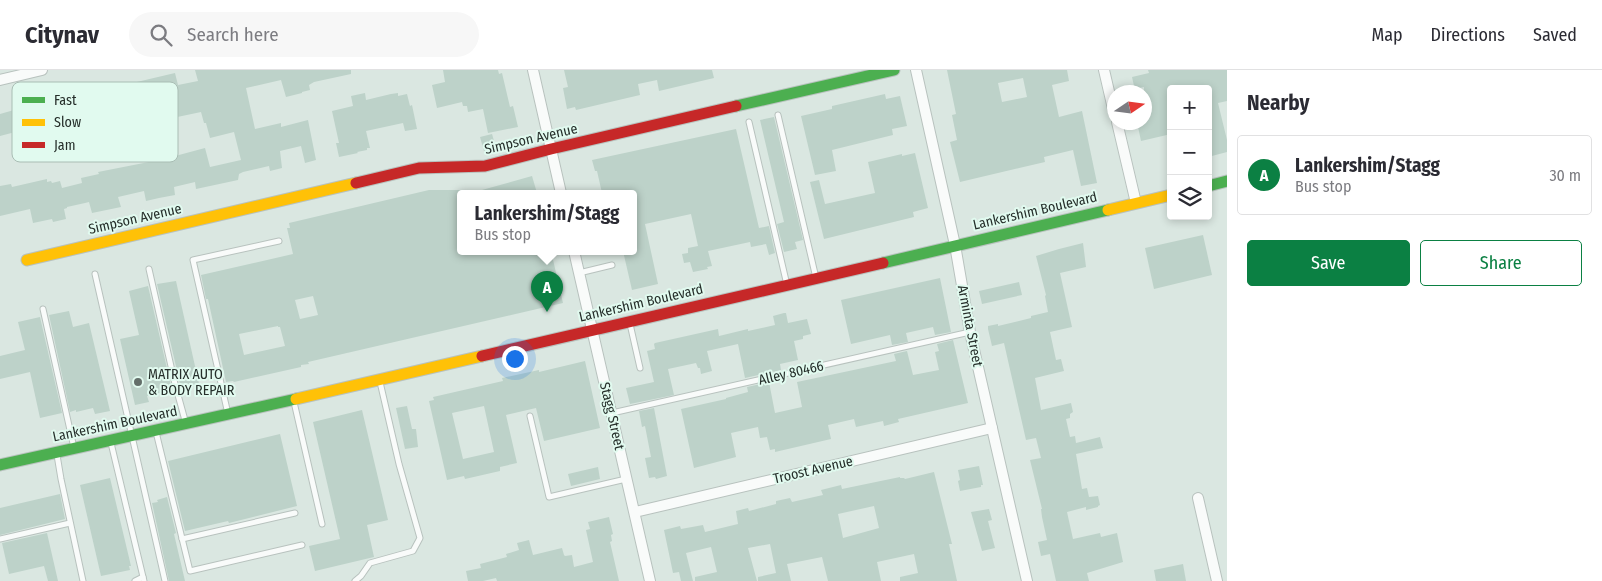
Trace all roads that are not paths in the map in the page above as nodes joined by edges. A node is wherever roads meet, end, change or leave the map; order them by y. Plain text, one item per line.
1 (42, 70) edge
2 (533, 70) edge
3 (894, 70) edge
4 (916, 70) edge
5 (1104, 70) edge
6 (0, 80) edge
7 (1107, 85) edge
8 (778, 115) dead end
9 (749, 122) dead end
10 (1119, 130) edge
11 (551, 150) junction
12 (1227, 181) edge
13 (1212, 185) edge
14 (560, 190) edge
15 (1167, 196) edge
16 (1136, 203) junction
17 (279, 241) dead end
18 (955, 245) junction
19 (575, 255) edge
20 (27, 260) dead end
21 (612, 265) dead end
22 (149, 268) dead end
23 (580, 273) junction
24 (95, 274) dead end
25 (816, 279) junction
26 (787, 285) junction
27 (43, 309) dead end
28 (630, 322) junction
29 (593, 330) junction
30 (970, 332) junction
31 (640, 368) dead end
32 (379, 380) junction
33 (294, 399) junction
34 (612, 413) junction
35 (228, 414) junction
36 (530, 416) dead end
37 (186, 424) junction
38 (992, 428) junction
39 (156, 431) junction
40 (132, 435) junction
41 (110, 440) junction
42 (74, 448) junction
43 (57, 452) junction
44 (0, 465) edge
45 (627, 479) junction
46 (1198, 498) dead end
47 (635, 512) junction
48 (295, 513) dead end
49 (70, 523) junction
50 (322, 524) dead end
51 (182, 538) junction
52 (0, 539) edge
53 (302, 545) dead end
54 (143, 579) edge
55 (83, 581) edge
56 (135, 581) edge
57 (164, 581) edge
58 (355, 581) edge
59 (650, 581) edge
60 (1027, 581) edge
61 (1216, 581) edge

1 - 6 street
2 - 11 street
3 - 11 main road, Simpson Avenue
4 - 18 street, Arminta Street
5 - 7 street
8 - 25 lane
9 - 26 lane
10 - 16 street
11 - 14 street
11 - 20 main road, Simpson Avenue
12 - 13 main road
15 - 16 main road, Lankershim Boulevard
16 - 18 main road, Lankershim Boulevard
17 - 35 lane
18 - 25 main road, Lankershim Boulevard
18 - 30 street, Arminta Street
19 - 23 street, Stagg Street
21 - 23 lane
22 - 37 lane
23 - 29 street, Stagg Street
24 - 40 lane
25 - 26 main road, Lankershim Boulevard
26 - 28 main road, Lankershim Boulevard
27 - 42 lane
28 - 29 main road, Lankershim Boulevard
28 - 31 lane
29 - 32 main road, Lankershim Boulevard
29 - 34 street, Stagg Street
30 - 34 lane, Alley 80466
30 - 38 street, Arminta Street
32 - 33 main road, Lankershim Boulevard
32 - 58 lane
33 - 35 main road, Lankershim Boulevard
33 - 50 lane
34 - 45 street, Stagg Street
35 - 37 main road, Lankershim Boulevard
36 - 45 lane
37 - 39 main road, Lankershim Boulevard
38 - 47 street, Troost Avenue
38 - 60 street, Arminta Street
39 - 40 main road, Lankershim Boulevard
39 - 51 lane
40 - 41 main road, Lankershim Boulevard
40 - 57 lane
41 - 42 main road, Lankershim Boulevard
41 - 54 lane
42 - 43 main road, Lankershim Boulevard
43 - 44 main road, Lankershim Boulevard
43 - 49 lane
45 - 47 street, Stagg Street
46 - 61 street
47 - 59 street, Stagg Street
48 - 51 lane
49 - 52 lane
49 - 55 lane
51 - 53 lane
54 - 56 lane

